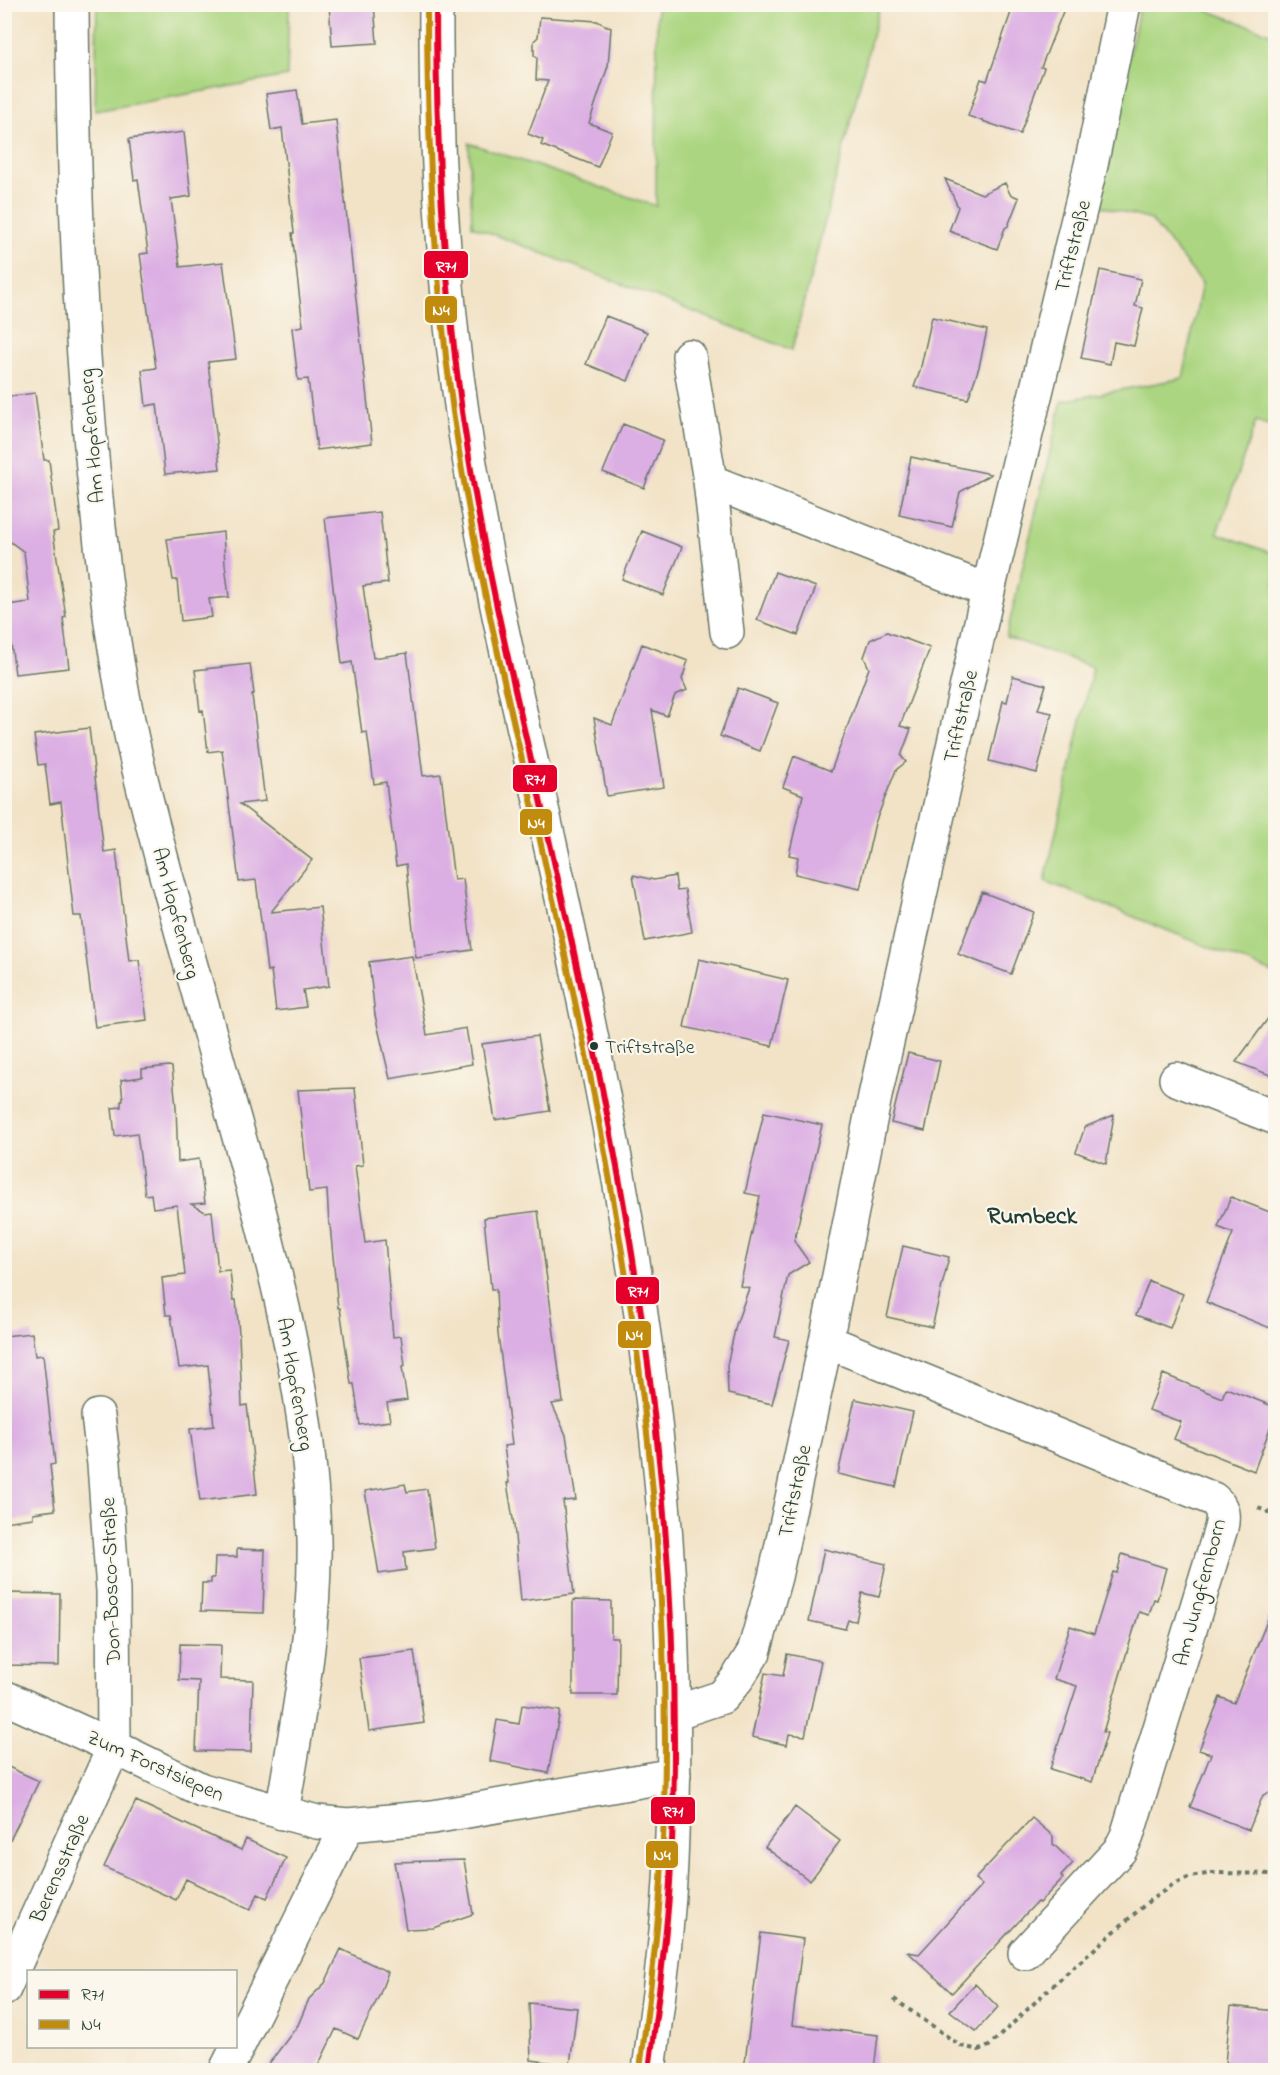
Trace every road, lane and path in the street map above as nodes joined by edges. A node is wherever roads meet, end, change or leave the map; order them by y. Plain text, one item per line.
1 (72, 4) edge
2 (436, 4) edge
3 (1124, 4) edge
4 (689, 356) dead end
5 (710, 481) junction
6 (988, 591) junction
7 (727, 632) dead end
8 (1176, 1079) dead end
9 (1275, 1118) edge
10 (826, 1341) junction
11 (98, 1416) dead end
12 (4, 1697) edge
13 (674, 1713) junction
14 (114, 1747) junction
15 (674, 1775) junction
16 (282, 1813) junction
17 (348, 1825) junction
18 (1275, 1874) edge
19 (1025, 1953) dead end
20 (4, 1989) edge
21 (894, 1998) dead end
22 (237, 2048) edge
23 (237, 2048) edge
24 (226, 2070) edge
25 (649, 2070) edge

1 - 16 street, Am Hopfenberg
2 - 13 street
3 - 6 street, Triftstraße
4 - 5 street
5 - 6 street
5 - 7 street
6 - 10 street, Triftstraße
8 - 9 street
10 - 13 street, Triftstraße
10 - 19 street, Am Jungfernborn
11 - 14 street, Don-Bosco-Straße
12 - 14 street, Zum Forstsiepen
13 - 15 street
14 - 16 street, Zum Forstsiepen
14 - 20 street, Berensstraße
15 - 17 street, Zum Forstsiepen
15 - 25 street
16 - 17 street, Zum Forstsiepen
17 - 23 street
18 - 21 path
22 - 24 street

